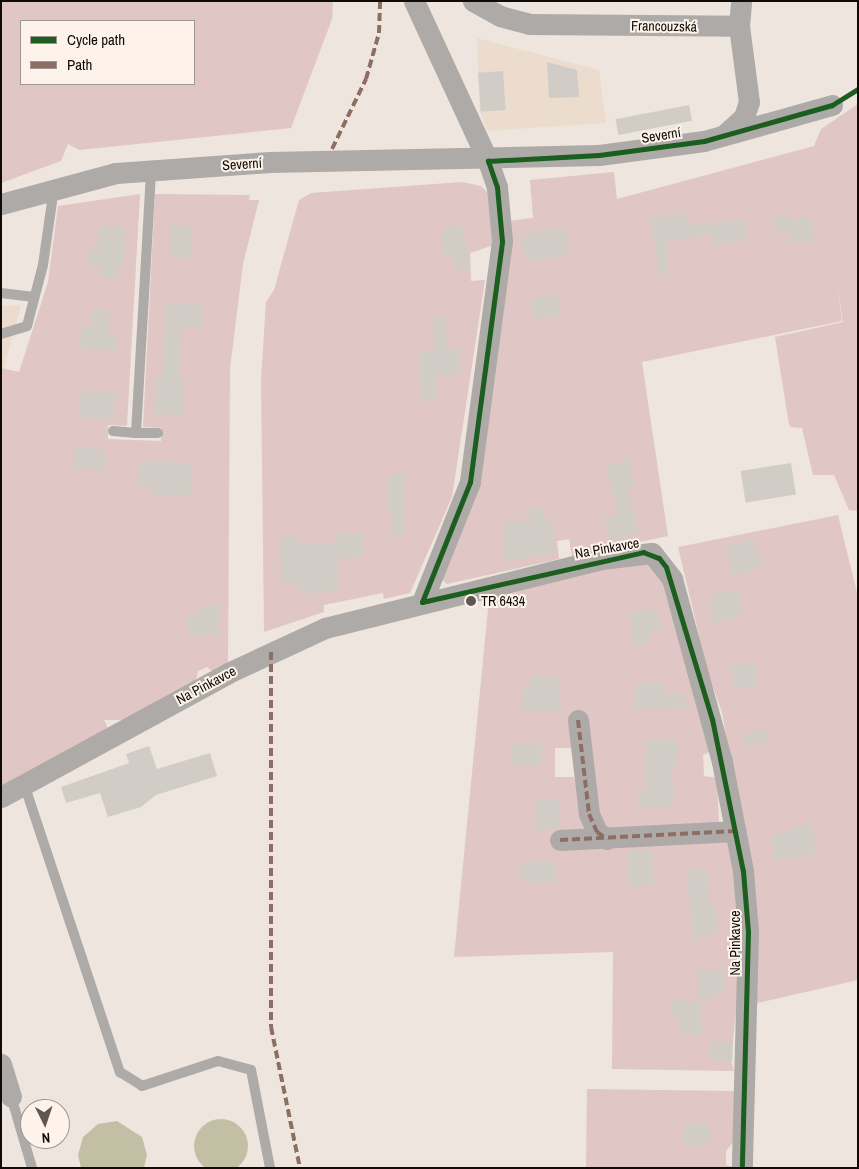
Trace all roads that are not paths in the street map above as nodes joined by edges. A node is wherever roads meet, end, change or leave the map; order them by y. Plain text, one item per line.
1 (414, 1) edge
2 (473, 1) edge
3 (740, 1) edge
4 (739, 26) junction
5 (832, 105) dead end
6 (724, 135) junction
7 (488, 161) junction
8 (151, 170) junction
9 (54, 188) junction
10 (1, 204) edge
11 (1, 293) edge
12 (34, 297) junction
13 (1, 334) edge
14 (113, 431) dead end
15 (136, 433) junction
16 (158, 433) dead end
17 (422, 602) junction
18 (578, 720) dead end
19 (24, 784) junction
20 (1, 797) edge
21 (736, 831) junction
22 (608, 839) junction
23 (560, 840) dead end
24 (1, 1064) edge
25 (10, 1096) joint
26 (32, 1168) edge
27 (270, 1168) edge
28 (742, 1168) edge

1 - 7 street
2 - 4 street, Francouzská
3 - 4 street
4 - 6 street
5 - 6 street, Severní
6 - 7 street, Severní
7 - 8 street, Severní
7 - 17 street
8 - 9 street, Severní
8 - 15 lane
9 - 10 street, Severní
9 - 12 lane
11 - 12 lane
12 - 13 lane
14 - 15 lane
15 - 16 lane
17 - 19 street, Na Pinkavce
17 - 21 street, Na Pinkavce
18 - 22 street
19 - 20 street, Na Pinkavce
19 - 27 lane
21 - 22 street
21 - 28 street, Na Pinkavce
22 - 23 street
24 - 25 street
25 - 26 lane

